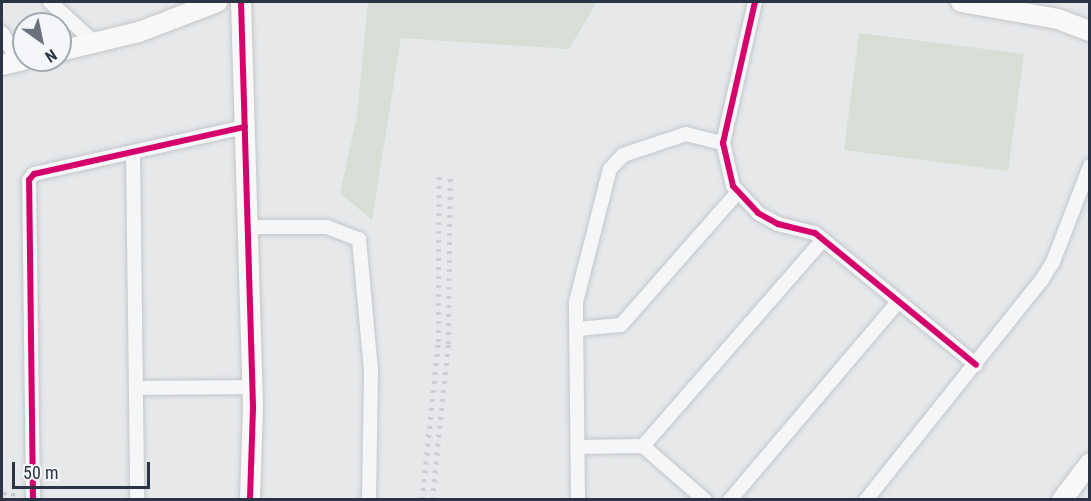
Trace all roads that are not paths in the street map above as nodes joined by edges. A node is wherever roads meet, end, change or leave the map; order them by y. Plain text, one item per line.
1 (50, 2) edge
2 (217, 2) edge
3 (241, 2) edge
4 (755, 2) edge
5 (961, 2) edge
6 (1089, 31) edge
7 (2, 33) edge
8 (95, 43) junction
9 (72, 48) edge
10 (12, 57) edge
11 (245, 127) junction
12 (723, 143) junction
13 (133, 152) junction
14 (1089, 166) edge
15 (738, 192) junction
16 (249, 227) junction
17 (823, 240) junction
18 (898, 302) junction
19 (577, 329) junction
20 (976, 365) junction
21 (252, 387) junction
22 (138, 388) junction
23 (643, 446) junction
24 (578, 447) junction
25 (1089, 463) edge
26 (33, 500) edge
27 (137, 500) edge
28 (250, 500) edge
29 (369, 500) edge
30 (578, 500) edge
31 (705, 500) edge
32 (730, 500) edge
33 (866, 500) edge
34 (1062, 500) edge

1 - 8 street
2 - 8 street
3 - 11 street
4 - 12 street
5 - 6 street
7 - 10 street
8 - 9 street
11 - 13 street
11 - 16 street
12 - 15 street
12 - 19 street
13 - 22 street
13 - 26 street
14 - 20 street
15 - 17 street
15 - 19 street
16 - 21 street
16 - 29 street
17 - 18 street
17 - 23 street
18 - 20 street
18 - 32 street
19 - 24 street
20 - 33 street
21 - 22 street
21 - 28 street
22 - 27 street
23 - 24 street
23 - 31 street
24 - 30 street
25 - 34 street

